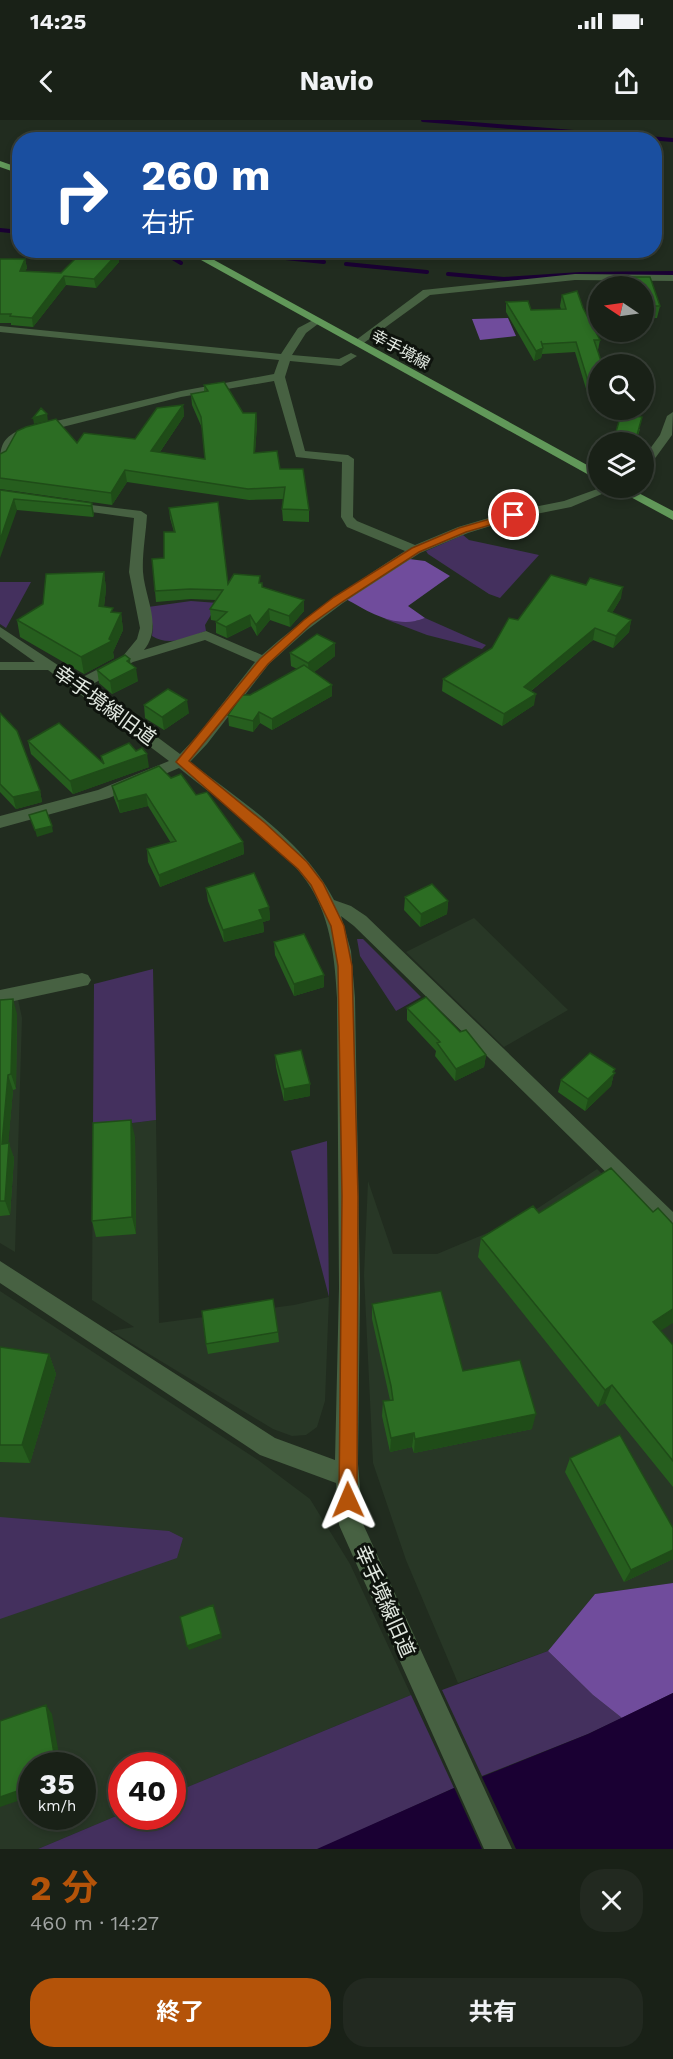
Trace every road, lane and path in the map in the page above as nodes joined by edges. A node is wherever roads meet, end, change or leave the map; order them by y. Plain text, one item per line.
1 (203, 258) edge
2 (673, 278) edge
3 (318, 321) junction
4 (0, 329) edge
5 (357, 343) junction
6 (351, 356) dead end
7 (285, 357) junction
8 (279, 377) junction
9 (673, 416) edge
10 (654, 451) edge
11 (0, 461) edge
12 (588, 470) edge
13 (588, 496) edge
14 (639, 498) edge
15 (58, 503) edge
16 (673, 516) edge
17 (415, 550) junction
18 (0, 632) edge
19 (128, 659) junction
20 (264, 661) junction
21 (0, 666) edge
22 (53, 666) junction
23 (79, 685) junction
24 (182, 762) junction
25 (0, 822) edge
26 (328, 905) junction
27 (82, 980) dead end
28 (0, 997) edge
29 (673, 1225) edge
30 (0, 1271) edge
31 (347, 1476) junction
32 (498, 1849) edge

1 - 3 main road, 幸手境線
2 - 5 street
3 - 5 main road, 幸手境線
3 - 7 street
4 - 7 street
5 - 12 main road, 幸手境線
6 - 7 street
7 - 8 street
8 - 11 street
8 - 17 street
9 - 10 street
13 - 17 street
14 - 16 main road
15 - 19 street
17 - 20 street
18 - 22 street, 幸手境線旧道
19 - 20 street
19 - 23 street
20 - 24 street
21 - 22 street
22 - 23 street, 幸手境線旧道
23 - 24 street, 幸手境線旧道
24 - 25 street
24 - 26 street, 幸手境線旧道
26 - 29 street
26 - 31 street, 幸手境線旧道
27 - 28 street
30 - 31 street
31 - 32 street, 幸手境線旧道

